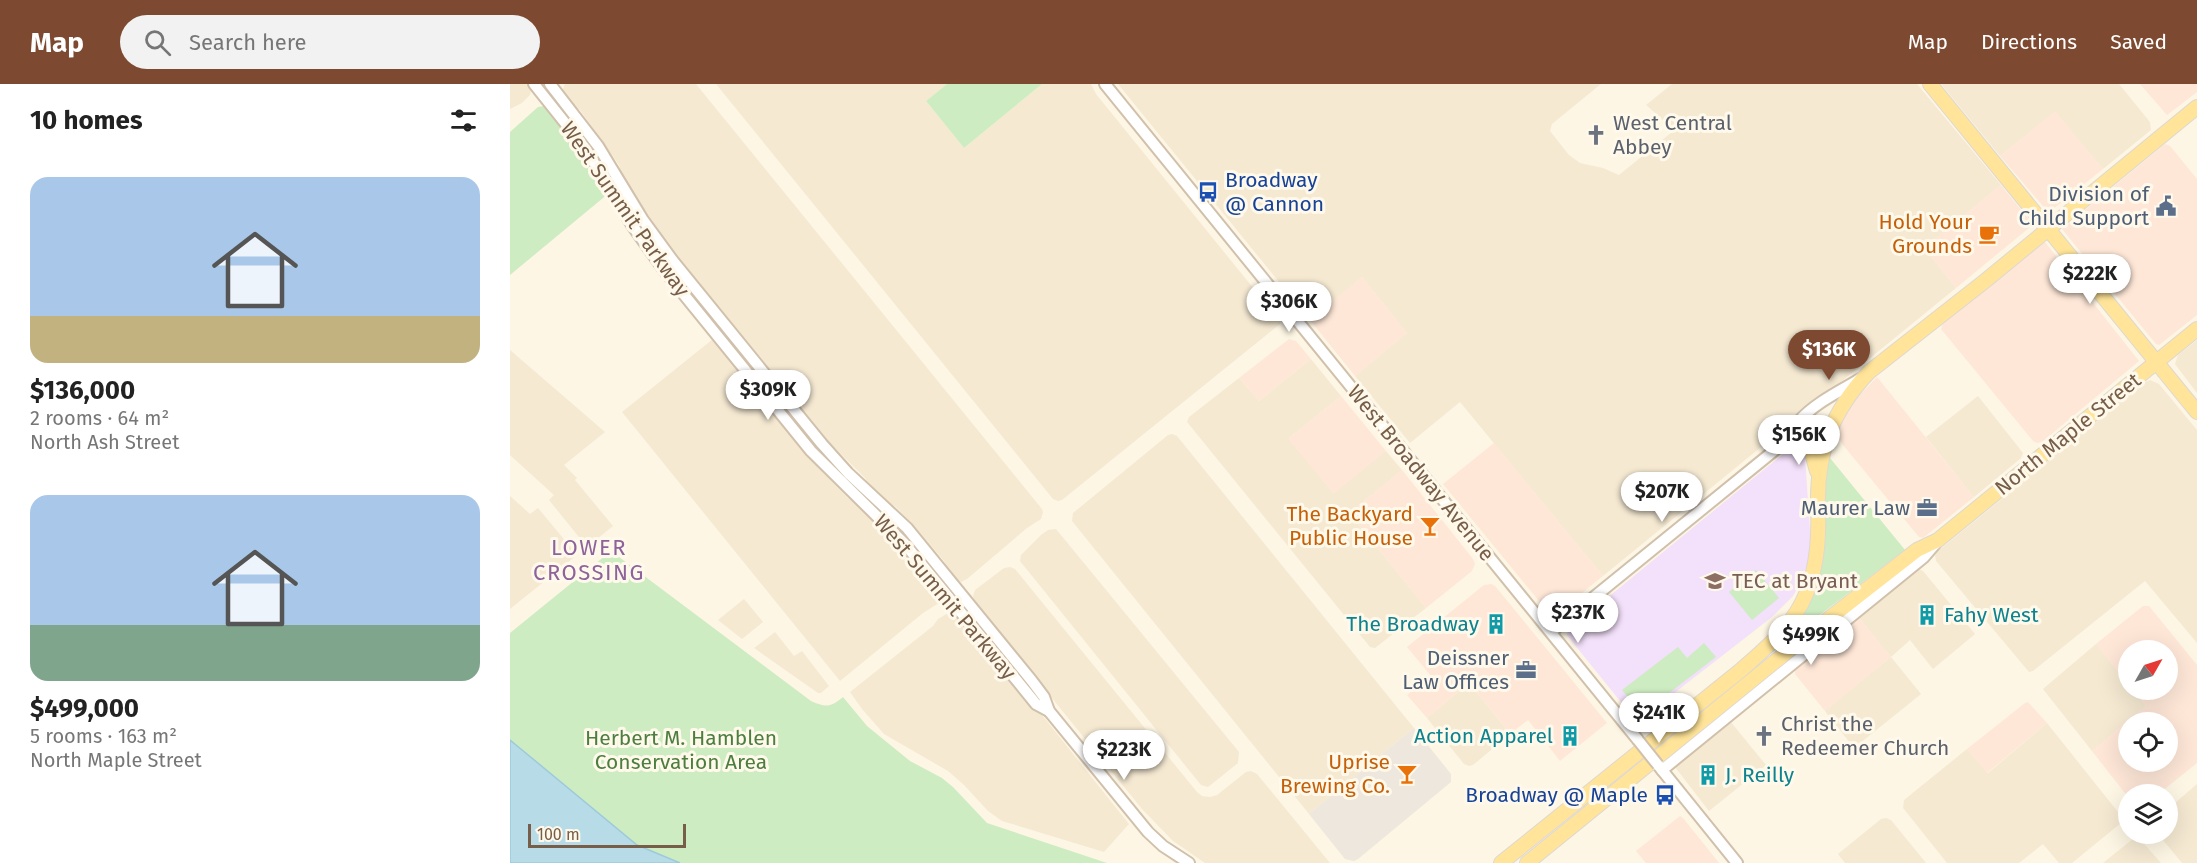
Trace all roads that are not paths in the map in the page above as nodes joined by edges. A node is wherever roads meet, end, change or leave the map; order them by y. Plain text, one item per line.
1 (534, 84) edge
2 (550, 84) edge
3 (1106, 84) edge
4 (1930, 84) edge
5 (2197, 107) edge
6 (2047, 229) junction
7 (2197, 328) edge
8 (2157, 362) junction
9 (1869, 372) junction
10 (2197, 412) edge
11 (1792, 435) junction
12 (1819, 478) junction
13 (1938, 540) junction
14 (1551, 632) junction
15 (1049, 711) junction
16 (1660, 767) junction
17 (1188, 863) edge
18 (1501, 863) edge
19 (1527, 863) edge
20 (1737, 863) edge

1 - 15 street, West Summit Parkway
2 - 15 street, West Summit Parkway
3 - 14 street, West Broadway Avenue
4 - 6 main road
5 - 6 main road
6 - 8 main road
6 - 9 main road
7 - 8 main road, North Maple Street
8 - 10 main road
8 - 13 main road, North Maple Street
9 - 11 street
9 - 12 main road
11 - 12 main road
11 - 14 street
12 - 18 main road
13 - 16 street, North Maple Street
13 - 19 main road, North Maple Street
14 - 16 street, West Broadway Avenue, bridge
15 - 17 street, West Summit Parkway
16 - 20 street, West Broadway Avenue

